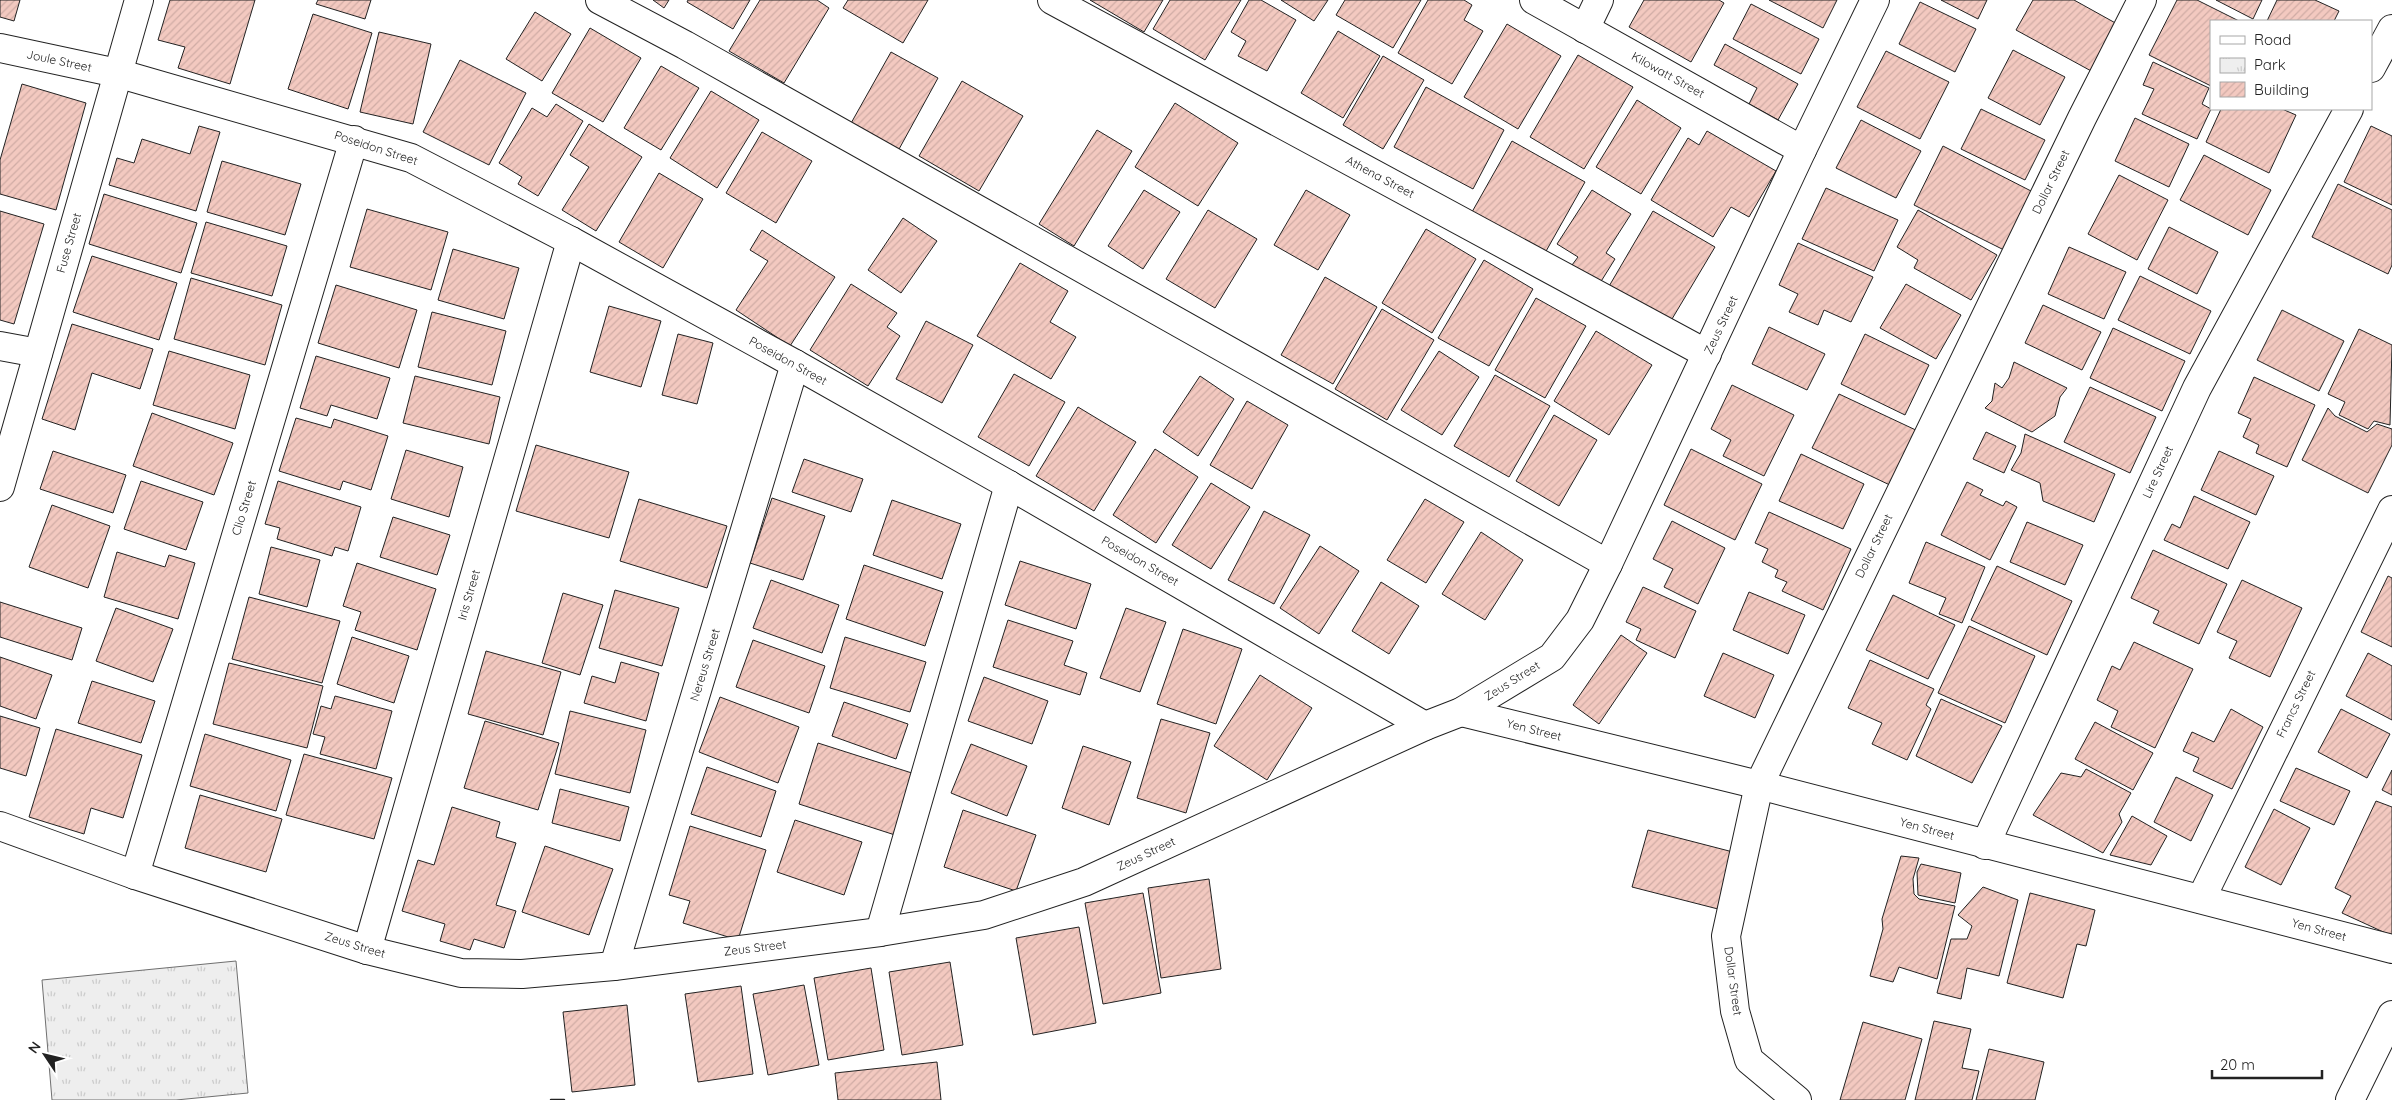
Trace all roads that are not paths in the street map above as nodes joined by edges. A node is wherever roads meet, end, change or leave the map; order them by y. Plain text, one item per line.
1 (139, 0) edge
2 (600, 0) edge
3 (1052, 0) edge
4 (1534, 0) edge
5 (1599, 0) edge
6 (1875, 0) edge
7 (2142, 0) edge
8 (1585, 29) junction
9 (2392, 29) edge
10 (0, 48) edge
11 (2372, 66) edge
12 (117, 74) junction
13 (2348, 110) edge
14 (354, 140) junction
15 (1802, 150) junction
16 (571, 241) junction
17 (0, 346) edge
18 (38, 353) junction
19 (1707, 354) junction
20 (795, 364) junction
21 (1009, 484) junction
22 (0, 487) edge
23 (2392, 510) edge
24 (1608, 564) junction
25 (1461, 712) junction
26 (1425, 726) junction
27 (1759, 785) junction
28 (0, 826) edge
29 (1985, 844) junction
30 (134, 875) junction
31 (2201, 899) junction
32 (880, 932) junction
33 (367, 950) junction
34 (2392, 950) edge
35 (614, 966) junction
36 (2392, 1015) edge
37 (1796, 1100) edge
38 (2350, 1100) edge

1 - 12 street, Fuse Street
2 - 24 street
3 - 19 street, Athena Street
4 - 8 street, Kilowatt Street
5 - 8 street
6 - 15 street, Zeus Street
7 - 27 street, Dollar Street
8 - 15 street, Kilowatt Street
9 - 11 street
10 - 12 street, Joule Street
12 - 14 street, Poseidon Street
12 - 18 street, Fuse Street
13 - 29 street, Lire Street
14 - 16 street, Poseidon Street
14 - 30 street, Clio Street
15 - 19 street, Zeus Street
16 - 20 street, Poseidon Street
16 - 33 street, Iris Street
17 - 18 street
18 - 22 street, Fuse Street
19 - 24 street, Zeus Street
20 - 21 street, Poseidon Street
20 - 35 street, Nereus Street
21 - 26 street, Poseidon Street
21 - 32 street
23 - 31 street, Francs Street
24 - 25 street, Zeus Street
25 - 26 street, Zeus Street
25 - 27 street, Yen Street
26 - 32 street, Zeus Street
27 - 29 street, Yen Street
27 - 37 street, Dollar Street
28 - 30 street, Zeus Street
29 - 31 street, Yen Street
30 - 33 street, Zeus Street
31 - 34 street, Yen Street
32 - 35 street, Zeus Street
33 - 35 street, Zeus Street
36 - 38 street

